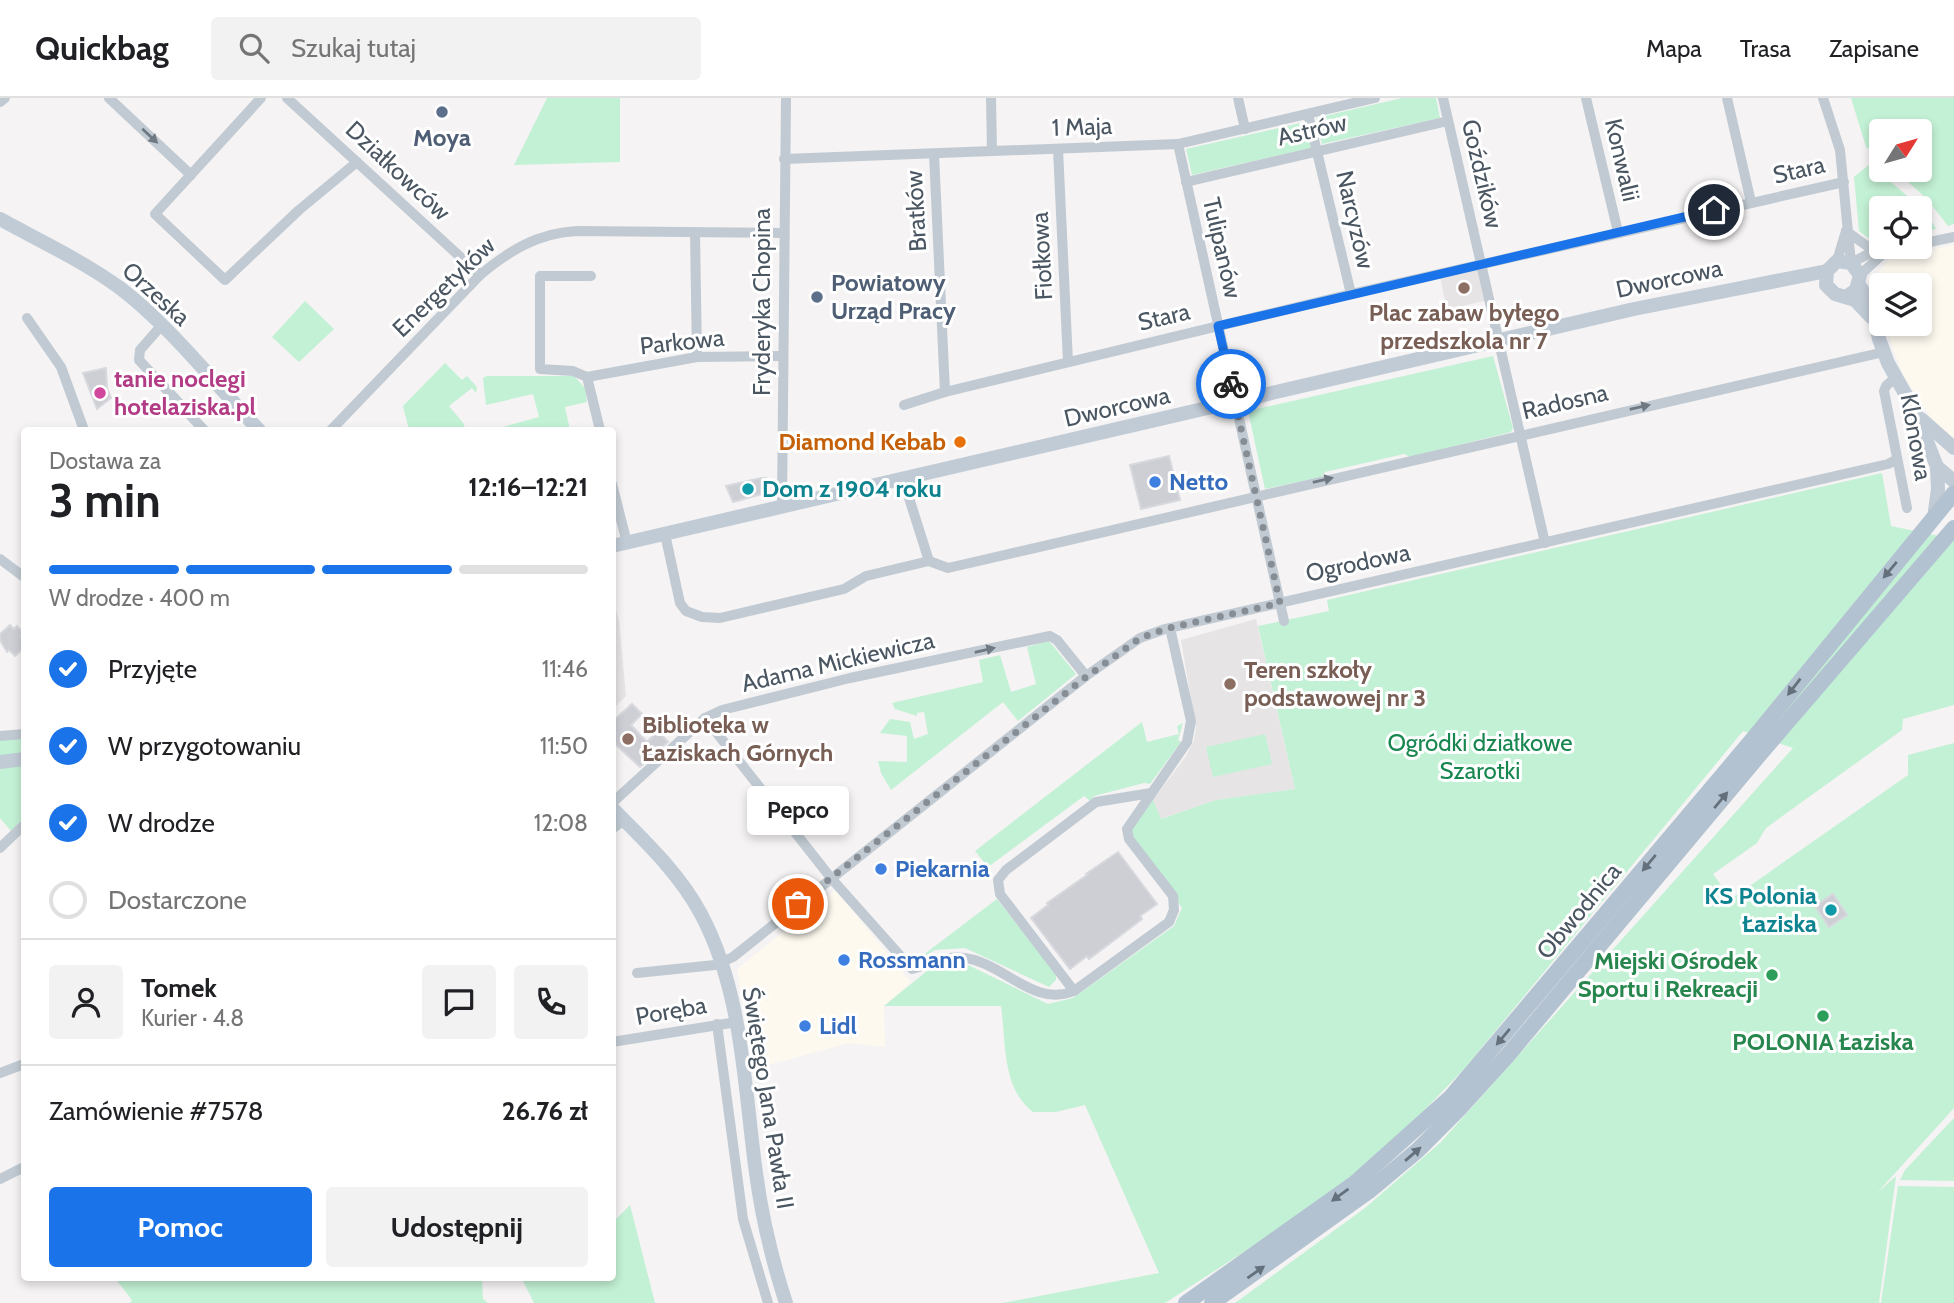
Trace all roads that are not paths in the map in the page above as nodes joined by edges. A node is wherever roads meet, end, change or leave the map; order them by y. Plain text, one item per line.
1 (5, 98) edge
2 (109, 98) edge
3 (261, 98) edge
4 (287, 98) edge
5 (786, 98) edge
6 (991, 98) edge
7 (1238, 98) edge
8 (1374, 98) edge
9 (1443, 98) edge
10 (1586, 98) edge
11 (1727, 98) edge
12 (1823, 98) edge
13 (0, 102) edge
14 (1308, 114) junction
15 (1448, 121) junction
16 (1245, 129) junction
17 (1178, 144) junction
18 (1058, 149) junction
19 (1317, 150) junction
20 (992, 151) junction
21 (934, 154) junction
22 (784, 159) junction
23 (357, 162) junction
24 (191, 175) junction
25 (1186, 182) junction
26 (1843, 182) junction
27 (1751, 202) junction
28 (0, 219) edge
29 (1846, 230) junction
30 (695, 232) junction
31 (1618, 232) junction
32 (783, 233) junction
33 (1954, 237) edge
34 (1932, 242) edge
35 (1869, 247) edge
36 (1869, 255) edge
37 (1869, 259) edge
38 (1482, 264) junction
39 (1843, 273) junction
40 (480, 275) junction
41 (591, 276) dead end
42 (1351, 294) junction
43 (1847, 296) junction
44 (1869, 302) edge
45 (1869, 315) edge
46 (27, 318) dead end
47 (161, 326) junction
48 (1218, 326) junction
49 (1879, 336) edge
50 (1498, 341) junction
51 (1884, 352) junction
52 (783, 356) junction
53 (697, 357) junction
54 (1068, 362) junction
55 (587, 377) junction
56 (1896, 377) junction
57 (945, 392) junction
58 (1236, 401) junction
59 (904, 405) dead end
60 (1916, 413) junction
61 (83, 427) edge
62 (201, 427) edge
63 (255, 427) edge
64 (334, 427) edge
65 (599, 427) edge
66 (1520, 434) junction
67 (1949, 445) edge
68 (1896, 460) junction
69 (1954, 462) edge
70 (1937, 467) junction
71 (903, 480) junction
72 (1954, 481) edge
73 (1954, 493) edge
74 (1257, 496) junction
75 (782, 505) junction
76 (1907, 508) dead end
77 (616, 514) edge
78 (1934, 518) junction
79 (665, 534) junction
80 (1951, 535) edge
81 (1545, 543) junction
82 (620, 545) edge
83 (0, 559) edge
84 (929, 561) junction
85 (21, 575) edge
86 (1280, 603) junction
87 (1284, 621) dead end
88 (1170, 628) junction
89 (1086, 677) junction
90 (705, 718) junction
91 (21, 734) edge
92 (0, 736) edge
93 (21, 759) edge
94 (0, 762) edge
95 (1150, 793) junction
96 (616, 802) edge
97 (618, 825) edge
98 (21, 828) edge
99 (0, 848) edge
100 (831, 878) junction
101 (722, 963) junction
102 (637, 973) dead end
103 (1074, 991) junction
104 (737, 1022) junction
105 (717, 1024) junction
106 (616, 1041) edge
107 (21, 1065) edge
108 (0, 1073) edge
109 (21, 1169) edge
110 (0, 1180) edge
111 (768, 1303) edge
112 (786, 1303) edge
113 (1186, 1303) edge
114 (1212, 1303) edge

1 - 13 street
2 -> 24 street
3 - 24 street
4 - 23 street, Działkowców
5 - 22 street, Fryderyka Chopina
6 - 20 street
7 - 16 street
8 - 14 street, 1 Maja
9 - 15 street, Goździków
10 - 31 street, Konwalii
11 - 27 street
12 - 26 street
14 - 16 street, 1 Maja
14 - 19 street, Narcyzów
15 - 19 street, Astrów
15 - 38 street, Goździków
16 - 17 street, 1 Maja
17 - 18 street, 1 Maja
17 - 25 street, Tulipanów
18 - 20 street, 1 Maja
18 - 54 street, Fiołkowa
19 - 25 street, Astrów
19 - 42 street, Narcyzów
20 - 21 street, 1 Maja
21 - 22 street, 1 Maja
21 - 57 street, Bratków
22 - 32 street, Fryderyka Chopina
23 - 24 street
23 - 40 street, Działkowców
25 - 48 street, Tulipanów
26 - 27 street, Stara
26 - 29 street
27 - 31 street, Stara
28 - 47 street, Orzeska
29 - 35 street
29 - 39 street
30 - 32 street, Energetyków
30 - 40 street, Energetyków
30 - 53 street
31 - 38 street, Stara
32 - 52 street, Fryderyka Chopina
33 - 34 street
36 - 39 street
37 - 39 street
38 - 42 street, Stara
38 - 50 street, Goździków
39 - 43 street
39 - 43 street, Dworcowa
39 - 44 street
39 - 50 street, Dworcowa
40 - 64 street, Energetyków
41 - 55 street, Parkowa
42 - 48 street, Stara
43 - 45 street, Dworcowa
46 - 61 street
47 - 62 street
47 - 63 street, Orzeska
48 - 54 street, Stara
48 - 58 street, Tulipanów
49 - 51 street
50 - 58 street, Dworcowa
50 - 66 street, Goździków
51 - 56 street
66 -> 51 street, Radosna
52 - 53 street, Parkowa
52 - 75 street, Fryderyka Chopina
53 - 55 street, Parkowa
54 - 57 street, Stara
55 - 65 street
56 - 60 street
56 - 68 street, Klonowa
57 - 59 street, Stara
58 - 71 street, Dworcowa
58 - 74 street, Tulipanów
60 - 67 street
60 - 70 street
74 -> 66 street, Radosna
66 - 81 street, Goździków
67 - 69 street
68 - 76 street, Klonowa
68 - 81 street, Ogrodowa
70 - 72 street
70 - 78 street
71 - 75 street, Dworcowa
71 - 84 street
73 - 78 main road, Obwodnica
74 - 84 street
74 - 86 street, Tulipanów
75 - 79 street, Dworcowa
77 - 82 street
78 -> 113 main road, Obwodnica
79 - 82 street, Dworcowa
79 - 84 street
114 -> 80 main road, Obwodnica
81 - 86 street, Ogrodowa
83 - 85 street
86 - 87 street, Tulipanów
86 - 88 street, Ogrodowa
88 - 89 street, Ogrodowa
88 - 95 street
90 -> 89 street, Adama Mickiewicza
89 - 100 street, Ogrodowa
90 - 96 street, Adama Mickiewicza
90 - 100 street
91 - 92 street
93 - 94 street
95 - 103 street
95 - 103 street
97 - 101 street, Świętego Jana Pawła II
98 - 99 street
100 - 101 street, Ogrodowa
100 - 103 street
101 - 102 street
101 - 104 street, Świętego Jana Pawła II
104 - 105 street, Poręba
104 - 112 street, Świętego Jana Pawła II
105 - 106 street, Poręba
105 - 111 street, Świętego Jana Pawła II
107 - 108 street
109 - 110 street

